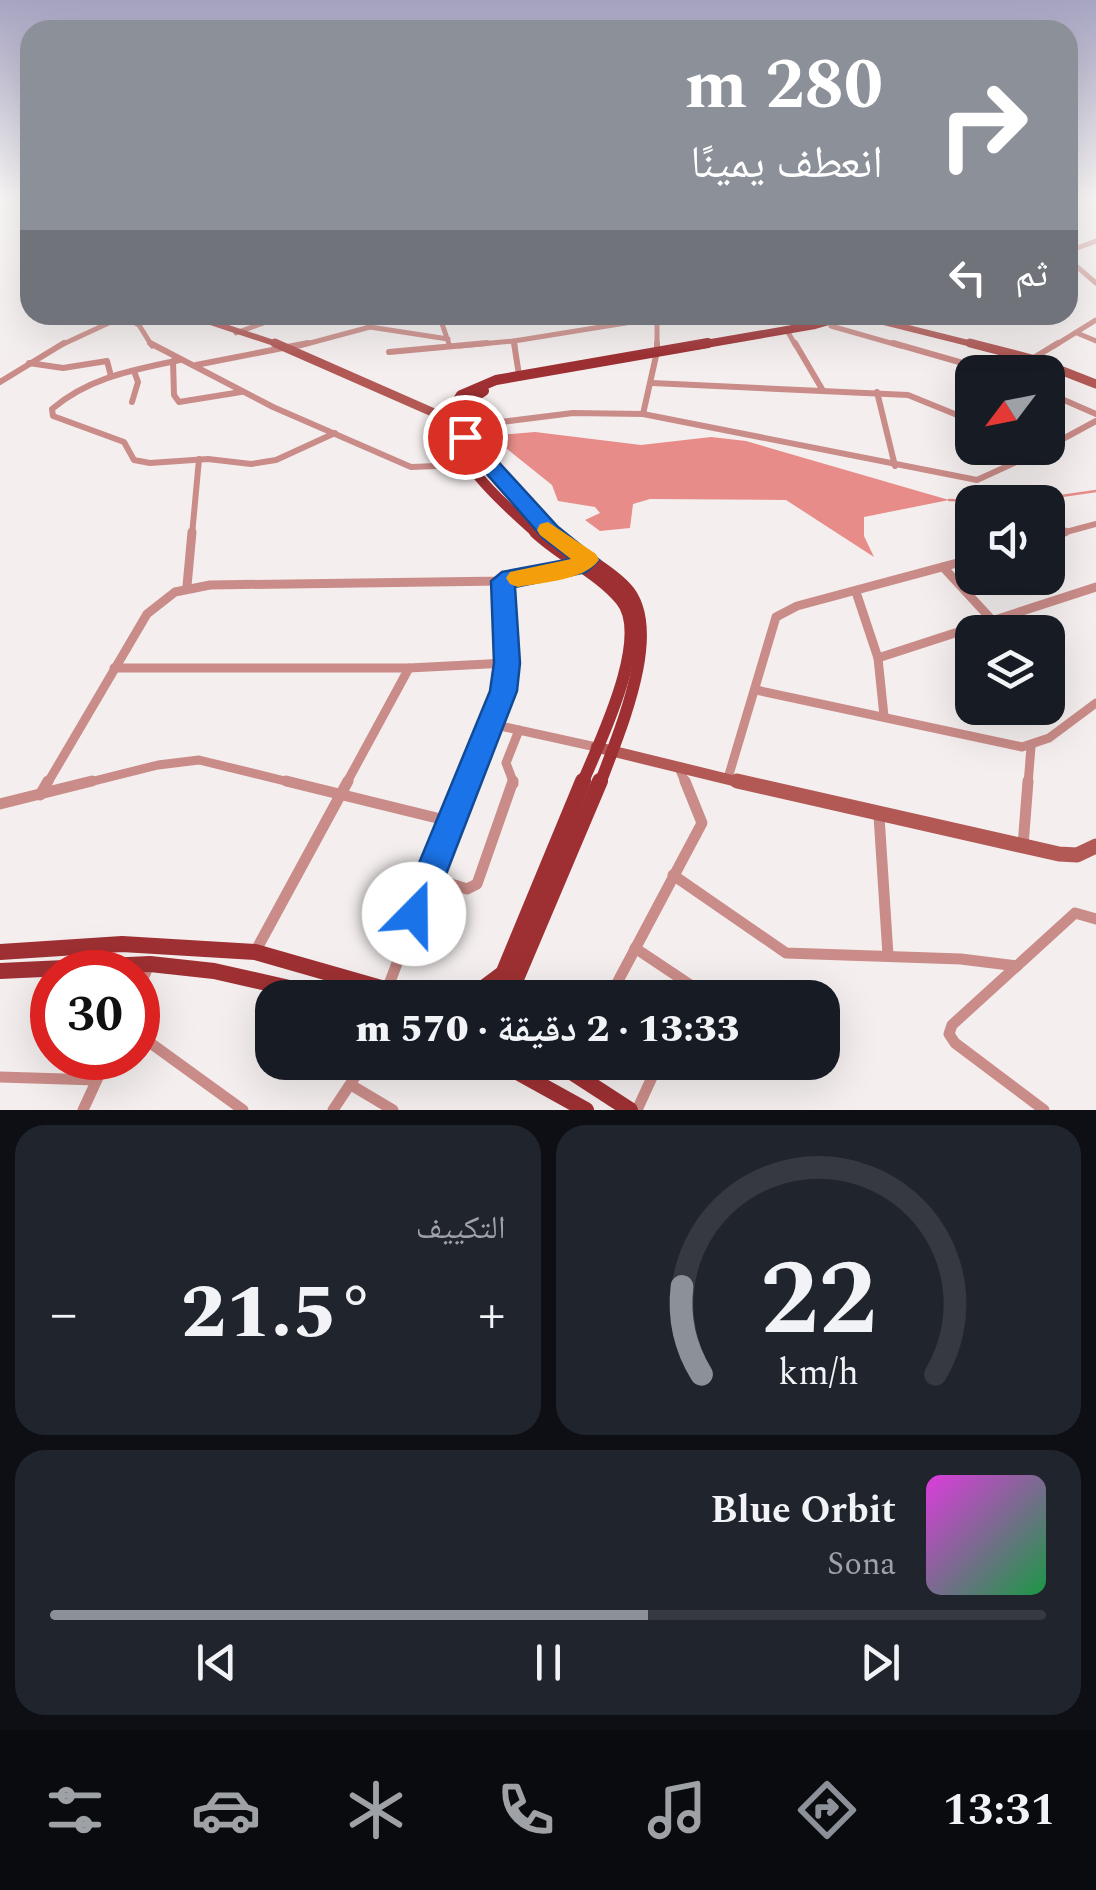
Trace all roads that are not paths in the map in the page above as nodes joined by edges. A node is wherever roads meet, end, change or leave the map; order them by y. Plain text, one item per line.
1 (1096, 320) edge
2 (105, 325) edge
3 (139, 325) edge
4 (214, 325) edge
5 (259, 325) edge
6 (443, 325) edge
7 (613, 325) edge
8 (657, 325) edge
9 (818, 325) edge
10 (912, 325) edge
11 (831, 326) joint
12 (370, 327) joint
13 (1076, 333) junction
14 (236, 334) junction
15 (789, 334) junction
16 (514, 341) junction
17 (1096, 341) edge
18 (449, 343) junction
19 (291, 348) junction
20 (389, 352) dead end
21 (656, 353) junction
22 (1015, 355) edge
23 (1040, 355) edge
24 (177, 360) junction
25 (955, 361) edge
26 (29, 363) junction
27 (196, 365) junction
28 (134, 371) junction
29 (1065, 372) edge
30 (543, 374) junction
31 (519, 375) junction
32 (111, 376) junction
33 (0, 382) edge
34 (652, 384) junction
35 (1096, 384) edge
36 (822, 389) junction
37 (241, 392) junction
38 (877, 392) junction
39 (132, 402) dead end
40 (1065, 402) edge
41 (955, 413) edge
42 (643, 414) junction
43 (449, 415) junction
44 (1096, 418) edge
45 (461, 427) junction
46 (334, 434) junction
47 (1065, 436) edge
48 (464, 456) junction
49 (199, 459) junction
50 (1010, 465) edge
51 (895, 466) junction
52 (1096, 524) edge
53 (1065, 532) edge
54 (577, 559) junction
55 (955, 564) edge
56 (942, 567) junction
57 (502, 581) junction
58 (187, 586) junction
59 (1096, 587) edge
60 (856, 592) junction
61 (987, 615) edge
62 (1008, 615) edge
63 (955, 632) edge
64 (878, 658) junction
65 (507, 663) junction
66 (114, 668) junction
67 (409, 668) junction
68 (756, 690) junction
69 (1096, 704) edge
70 (884, 716) junction
71 (491, 724) junction
72 (519, 730) junction
73 (596, 747) junction
74 (1031, 747) junction
75 (611, 750) junction
76 (679, 768) junction
77 (728, 778) junction
78 (340, 793) junction
79 (40, 795) junction
80 (0, 804) edge
81 (879, 816) junction
82 (449, 821) junction
83 (1022, 846) junction
84 (1096, 846) edge
85 (673, 875) junction
86 (430, 877) junction
87 (1096, 919) edge
88 (634, 948) junction
89 (0, 952) edge
90 (255, 952) junction
91 (888, 955) junction
92 (160, 965) edge
93 (1017, 966) junction
94 (30, 970) edge
95 (0, 971) edge
96 (256, 980) edge
97 (361, 980) edge
98 (391, 980) edge
99 (513, 980) edge
100 (514, 980) edge
101 (618, 980) edge
102 (683, 980) edge
103 (160, 1050) edge
104 (0, 1078) edge
105 (30, 1079) edge
106 (96, 1080) edge
107 (354, 1080) edge
108 (531, 1080) edge
109 (590, 1080) edge
110 (650, 1080) edge
111 (351, 1085) junction
112 (583, 1109) edge
113 (84, 1110) edge
114 (242, 1110) edge
115 (333, 1110) edge
116 (393, 1110) edge
117 (633, 1110) edge
118 (1044, 1110) edge

1 - 13 street
2 - 26 street
3 - 24 street
4 - 14 street
5 - 14 street
6 - 18 street
7 - 16 street
8 - 21 street
9 - 21 main road
10 - 22 street
11 - 15 main road
11 - 25 street
12 - 18 street
12 - 19 street
13 - 17 street
13 - 23 street
14 - 19 street
15 - 21 main road
15 - 36 street
16 - 18 street
16 - 31 street
18 - 20 street
19 - 27 street
19 - 43 street
21 - 30 main road
21 - 34 street
24 - 27 street
24 - 28 street
24 - 37 street
26 - 32 street
26 - 33 street
27 - 37 street
28 - 32 street
28 - 39 street
29 - 35 street
30 - 31 main road
30 - 45 main road
31 - 43 main road
32 - 49 street
34 - 36 street
34 - 42 street
36 - 38 street
37 - 46 street
38 - 41 street
38 - 51 street
40 - 44 street
42 - 45 street
42 - 51 street
43 - 48 main road
44 - 47 street
45 - 54 main road
46 - 48 street
46 - 49 street
48 - 54 main road
49 - 58 street
50 - 51 street
52 - 53 street
54 - 57 street
54 - 73 main road
54 - 75 main road
55 - 56 street
56 - 60 street
56 - 61 street
57 - 58 street
57 - 65 street
58 - 66 street
59 - 62 street
60 - 64 street
60 - 68 street
63 - 64 street
64 - 70 street
65 - 67 street
65 - 71 street
66 - 67 street
66 - 79 street
67 - 78 street
68 - 70 street
68 - 77 street
69 - 74 street
70 - 74 street
71 - 72 street
71 - 82 street
72 - 73 street
72 - 86 street
73 - 75 street
73 - 99 main road
74 - 83 street
75 - 76 street
75 - 100 main road
76 - 77 street
76 - 85 street
77 - 81 street
78 - 79 street
78 - 82 street
78 - 90 street
79 - 80 street
81 - 83 street
81 - 91 street
82 - 86 street
83 - 84 street
85 - 88 street
85 - 91 street
86 - 98 street
87 - 93 street
88 - 101 street
88 - 102 street
89 - 90 main road
90 - 97 main road
91 - 93 street
92 - 96 main road
93 - 118 street
94 - 95 main road
103 - 114 street
104 - 105 street
106 - 113 street
107 - 111 street
108 - 112 main road
109 - 117 main road
110 - 117 street
111 - 115 street
111 - 116 street

